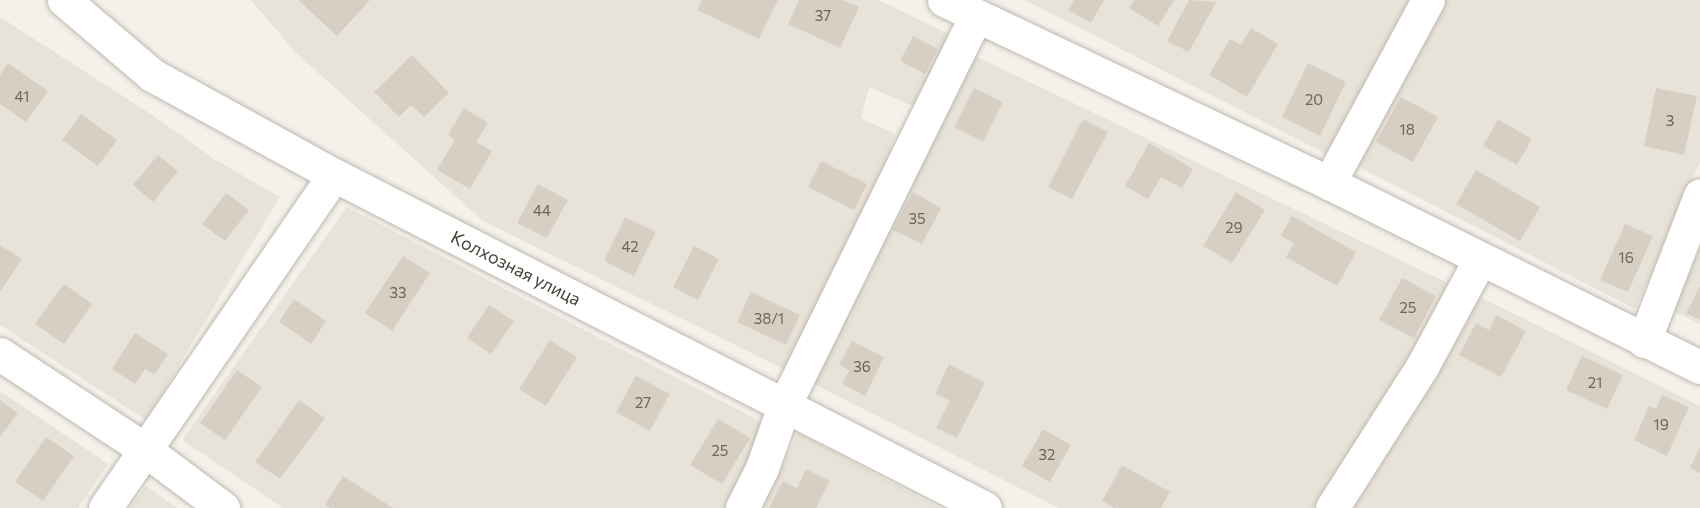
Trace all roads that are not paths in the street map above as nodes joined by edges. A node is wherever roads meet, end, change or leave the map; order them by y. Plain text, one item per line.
1 (64, 0) edge
2 (944, 0) edge
3 (1428, 0) edge
4 (976, 16) junction
5 (334, 176) junction
6 (1329, 183) junction
7 (1700, 195) edge
8 (1480, 259) junction
9 (1644, 341) junction
10 (0, 354) edge
11 (1700, 368) edge
12 (784, 406) junction
13 (144, 449) junction
14 (105, 508) edge
15 (223, 508) edge
16 (742, 508) edge
17 (985, 508) edge
18 (1332, 508) edge

1 - 5 street, Колхозная улица
2 - 4 street
3 - 6 street
4 - 6 street
4 - 12 street
5 - 12 street, Колхозная улица
5 - 13 street
6 - 8 street
7 - 9 street
8 - 9 street
8 - 18 street
9 - 11 street
10 - 13 street
12 - 16 street
12 - 17 street, Колхозная улица
13 - 14 street
13 - 15 street

